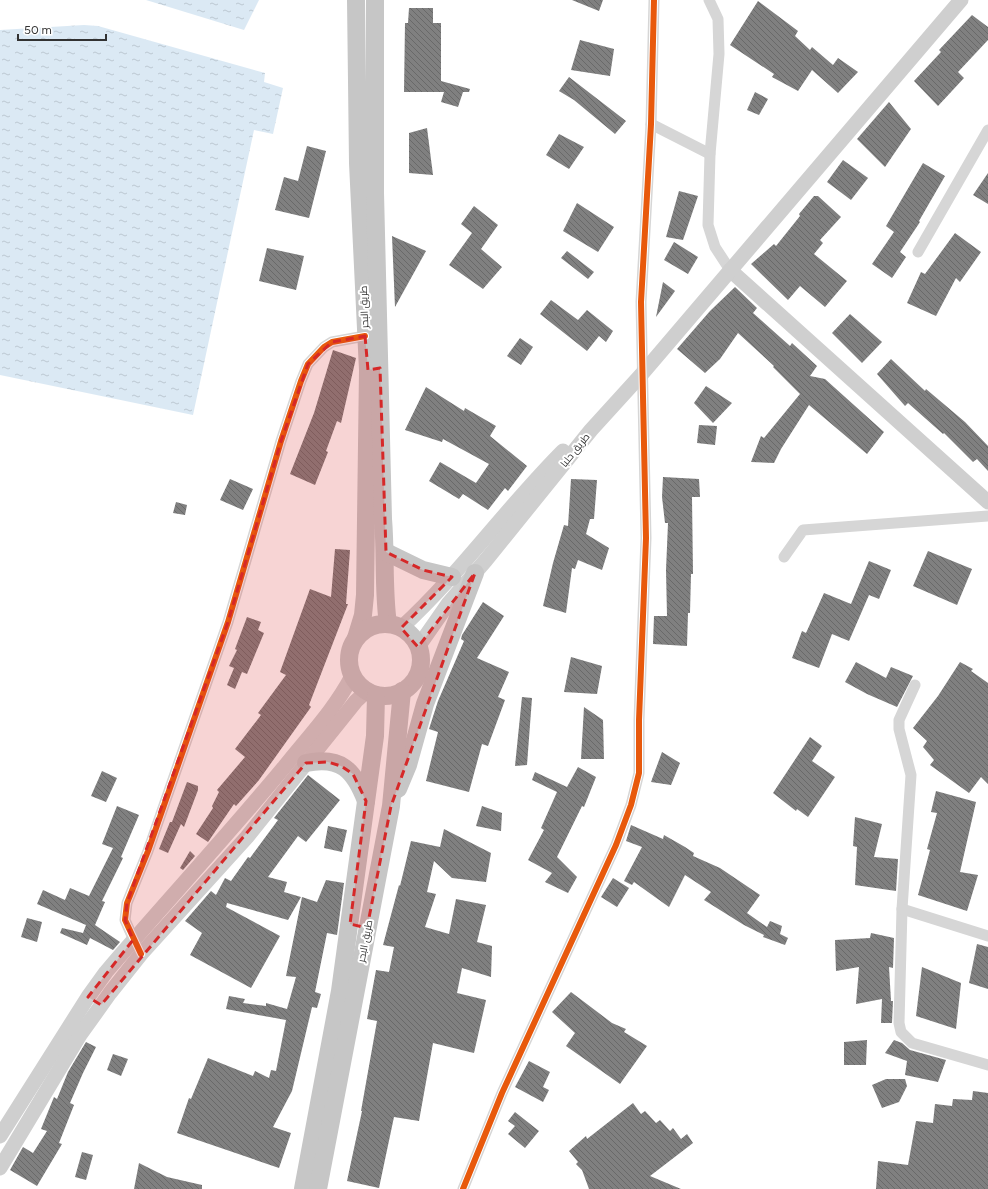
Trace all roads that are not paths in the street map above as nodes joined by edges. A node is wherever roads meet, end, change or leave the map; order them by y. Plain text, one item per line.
1 (356, 0) edge
2 (375, 0) edge
3 (654, 0) edge
4 (709, 0) edge
5 (961, 0) edge
6 (651, 124) junction
7 (988, 130) edge
8 (710, 154) junction
9 (918, 252) dead end
10 (730, 270) junction
11 (365, 336) junction
12 (374, 369) junction
13 (641, 375) junction
14 (591, 430) junction
15 (988, 502) edge
16 (988, 516) edge
17 (386, 552) junction
18 (784, 557) dead end
19 (475, 574) junction
20 (452, 577) junction
21 (395, 626) junction
22 (356, 638) junction
23 (418, 647) junction
24 (352, 676) junction
25 (915, 685) dead end
26 (402, 691) junction
27 (371, 693) junction
28 (306, 763) junction
29 (366, 801) junction
30 (391, 806) junction
31 (237, 825) junction
32 (247, 837) junction
33 (902, 909) junction
34 (359, 926) junction
35 (988, 936) edge
36 (133, 940) junction
37 (141, 954) junction
38 (88, 997) junction
39 (101, 1005) junction
40 (988, 1065) edge
41 (0, 1136) edge
42 (0, 1168) edge
43 (303, 1189) edge
44 (318, 1189) edge
45 (463, 1189) edge

1 - 11 highway, طريق البحر
2 - 12 highway, طريق البحر
3 - 6 street
4 - 8 street
5 - 10 main road
6 - 8 street
6 - 13 street
7 - 9 street
8 - 10 street
10 - 13 main road
10 - 15 main road
11 - 12 highway, طريق البحر
11 - 36 street
12 - 17 highway, طريق البحر
12 - 22 highway, طريق البحر
13 - 14 main road
13 - 45 street
14 - 19 main road, طريق حلبا
14 - 20 main road, طريق حلبا
16 - 18 street
17 - 20 highway
17 - 21 highway, طريق البحر
19 - 23 main road, طريق حلبا
19 - 30 highway
20 - 21 main road, طريق حلبا
21 - 22 highway
21 - 23 highway
22 - 24 highway
23 - 26 highway
24 - 27 highway
24 - 31 main road
25 - 33 street
26 - 27 highway
26 - 30 highway, طريق البحر
27 - 28 main road
27 - 29 highway, طريق البحر
28 - 29 highway
28 - 32 main road
29 - 34 highway, طريق البحر
30 - 34 highway, طريق البحر
31 - 32 main road
31 - 36 main road
32 - 37 main road
33 - 35 street
33 - 40 street
34 - 43 highway, طريق البحر
34 - 44 highway, طريق البحر
36 - 37 street
36 - 38 main road
37 - 39 main road
38 - 39 main road
38 - 41 main road
39 - 42 main road

